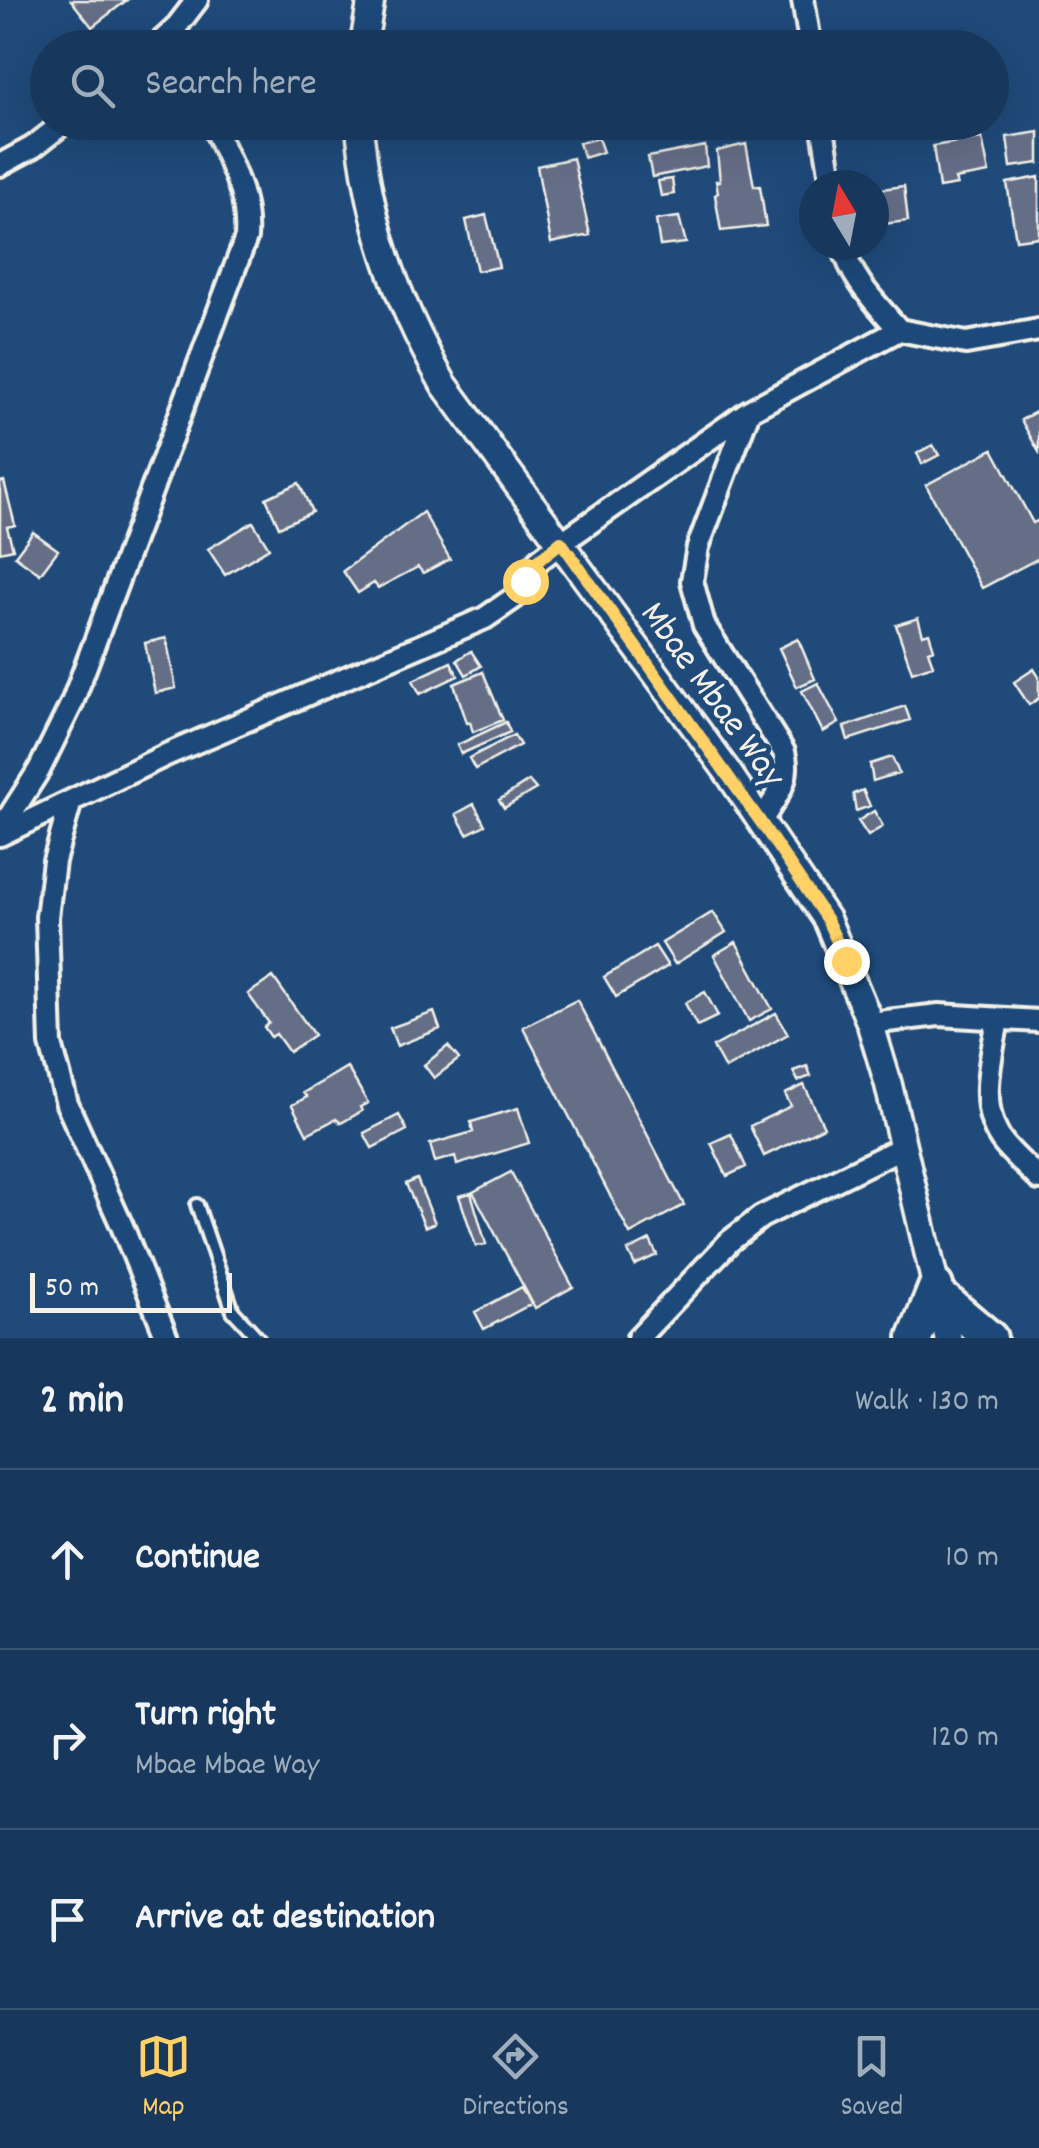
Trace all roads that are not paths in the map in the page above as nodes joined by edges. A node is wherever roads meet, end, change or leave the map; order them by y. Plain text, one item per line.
1 (197, 0) edge
2 (372, 0) edge
3 (804, 0) edge
4 (182, 30) edge
5 (366, 30) edge
6 (808, 30) edge
7 (41, 140) edge
8 (220, 140) edge
9 (361, 140) edge
10 (825, 140) edge
11 (0, 165) edge
12 (830, 170) edge
13 (846, 260) edge
14 (898, 330) junction
15 (1039, 330) edge
16 (749, 411) junction
17 (561, 542) junction
18 (71, 801) junction
19 (760, 821) junction
20 (0, 833) edge
21 (998, 1020) junction
22 (870, 1022) junction
23 (1039, 1022) edge
24 (903, 1147) junction
25 (1039, 1180) edge
26 (197, 1205) dead end
27 (937, 1290) junction
28 (167, 1338) edge
29 (258, 1338) edge
30 (638, 1338) edge
31 (915, 1338) edge
32 (948, 1338) edge
33 (990, 1338) edge

1 - 4 street
2 - 5 street
3 - 6 street
7 - 11 street
8 - 20 street
9 - 17 street, Mbae Mbae Way
10 - 12 street
13 - 14 street
14 - 15 street
14 - 16 street
16 - 17 street
16 - 19 street
17 - 18 street
17 - 19 street, Mbae Mbae Way
18 - 20 street
18 - 28 street
19 - 22 street, Mbae Mbae Way
21 - 22 street
21 - 23 street
21 - 25 street
22 - 24 street, Mbae Mbae Way
24 - 27 street, Mbae Mbae Way
24 - 30 street
26 - 29 lane
27 - 31 main road
27 - 32 street, Mbae Mbae Way
27 - 33 main road

